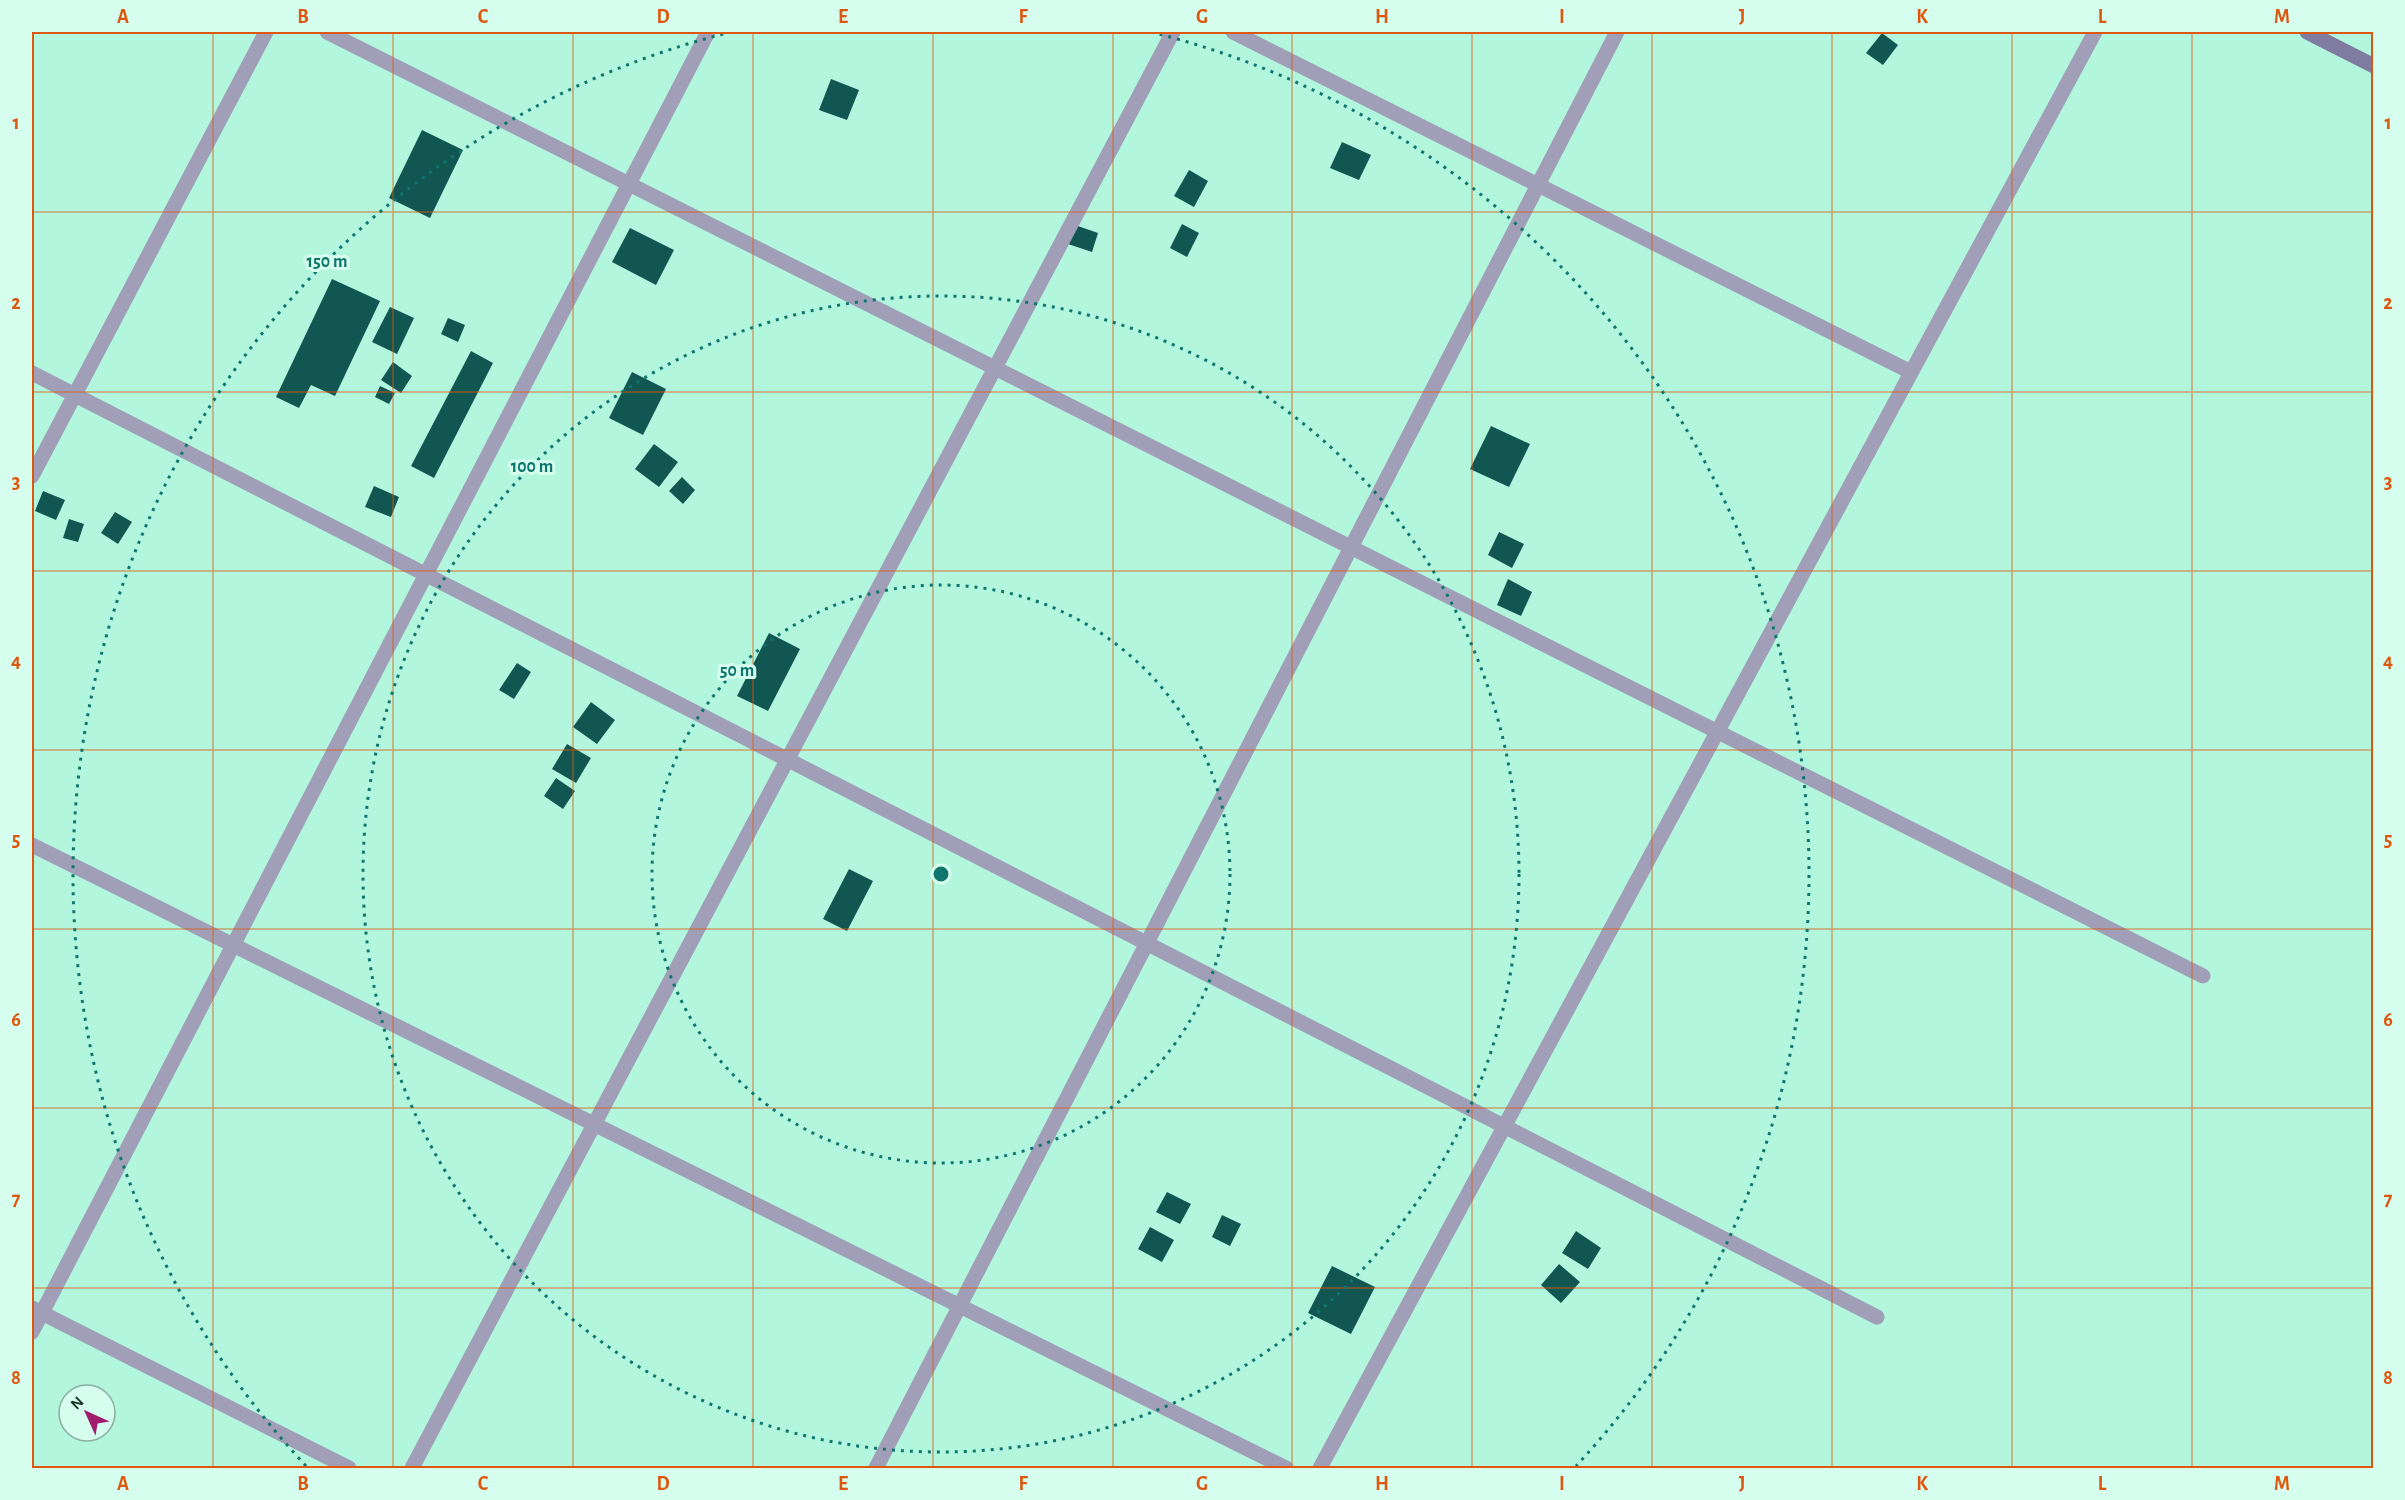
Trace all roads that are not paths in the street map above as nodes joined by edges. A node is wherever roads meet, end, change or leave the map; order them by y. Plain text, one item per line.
1 (266, 32) edge
2 (327, 32) edge
3 (708, 32) edge
4 (1173, 32) edge
5 (1233, 32) edge
6 (1617, 32) edge
7 (2095, 32) edge
8 (2307, 32) edge
9 (2373, 66) edge
10 (629, 183) junction
11 (1538, 184) junction
12 (994, 368) junction
13 (1911, 372) junction
14 (32, 373) edge
15 (74, 395) junction
16 (32, 476) edge
17 (1351, 548) junction
18 (425, 574) junction
19 (1717, 732) junction
20 (787, 759) junction
21 (32, 844) edge
22 (1147, 943) junction
23 (233, 945) junction
24 (2203, 976) dead end
25 (594, 1124) junction
26 (1505, 1126) junction
27 (960, 1306) junction
28 (36, 1311) edge
29 (1877, 1317) dead end
30 (32, 1332) edge
31 (349, 1468) edge
32 (412, 1468) edge
33 (876, 1468) edge
34 (1286, 1468) edge
35 (1320, 1468) edge

1 - 15 street
2 - 10 street
3 - 10 street
4 - 12 street
5 - 11 street
6 - 11 street
7 - 13 street
8 - 9 street
10 - 12 street
10 - 18 street
11 - 13 street
11 - 17 street
12 - 17 street
12 - 20 street
13 - 19 street
14 - 15 street
15 - 16 street
15 - 18 street
17 - 19 street
17 - 22 street
18 - 20 street
18 - 23 street
19 - 24 street
19 - 26 street
20 - 22 street
20 - 25 street
21 - 23 street
22 - 26 street
22 - 27 street
23 - 25 street
23 - 28 street
25 - 27 street
25 - 32 street
26 - 29 street
26 - 35 street
27 - 33 street
27 - 34 street
28 - 30 street
28 - 31 street

